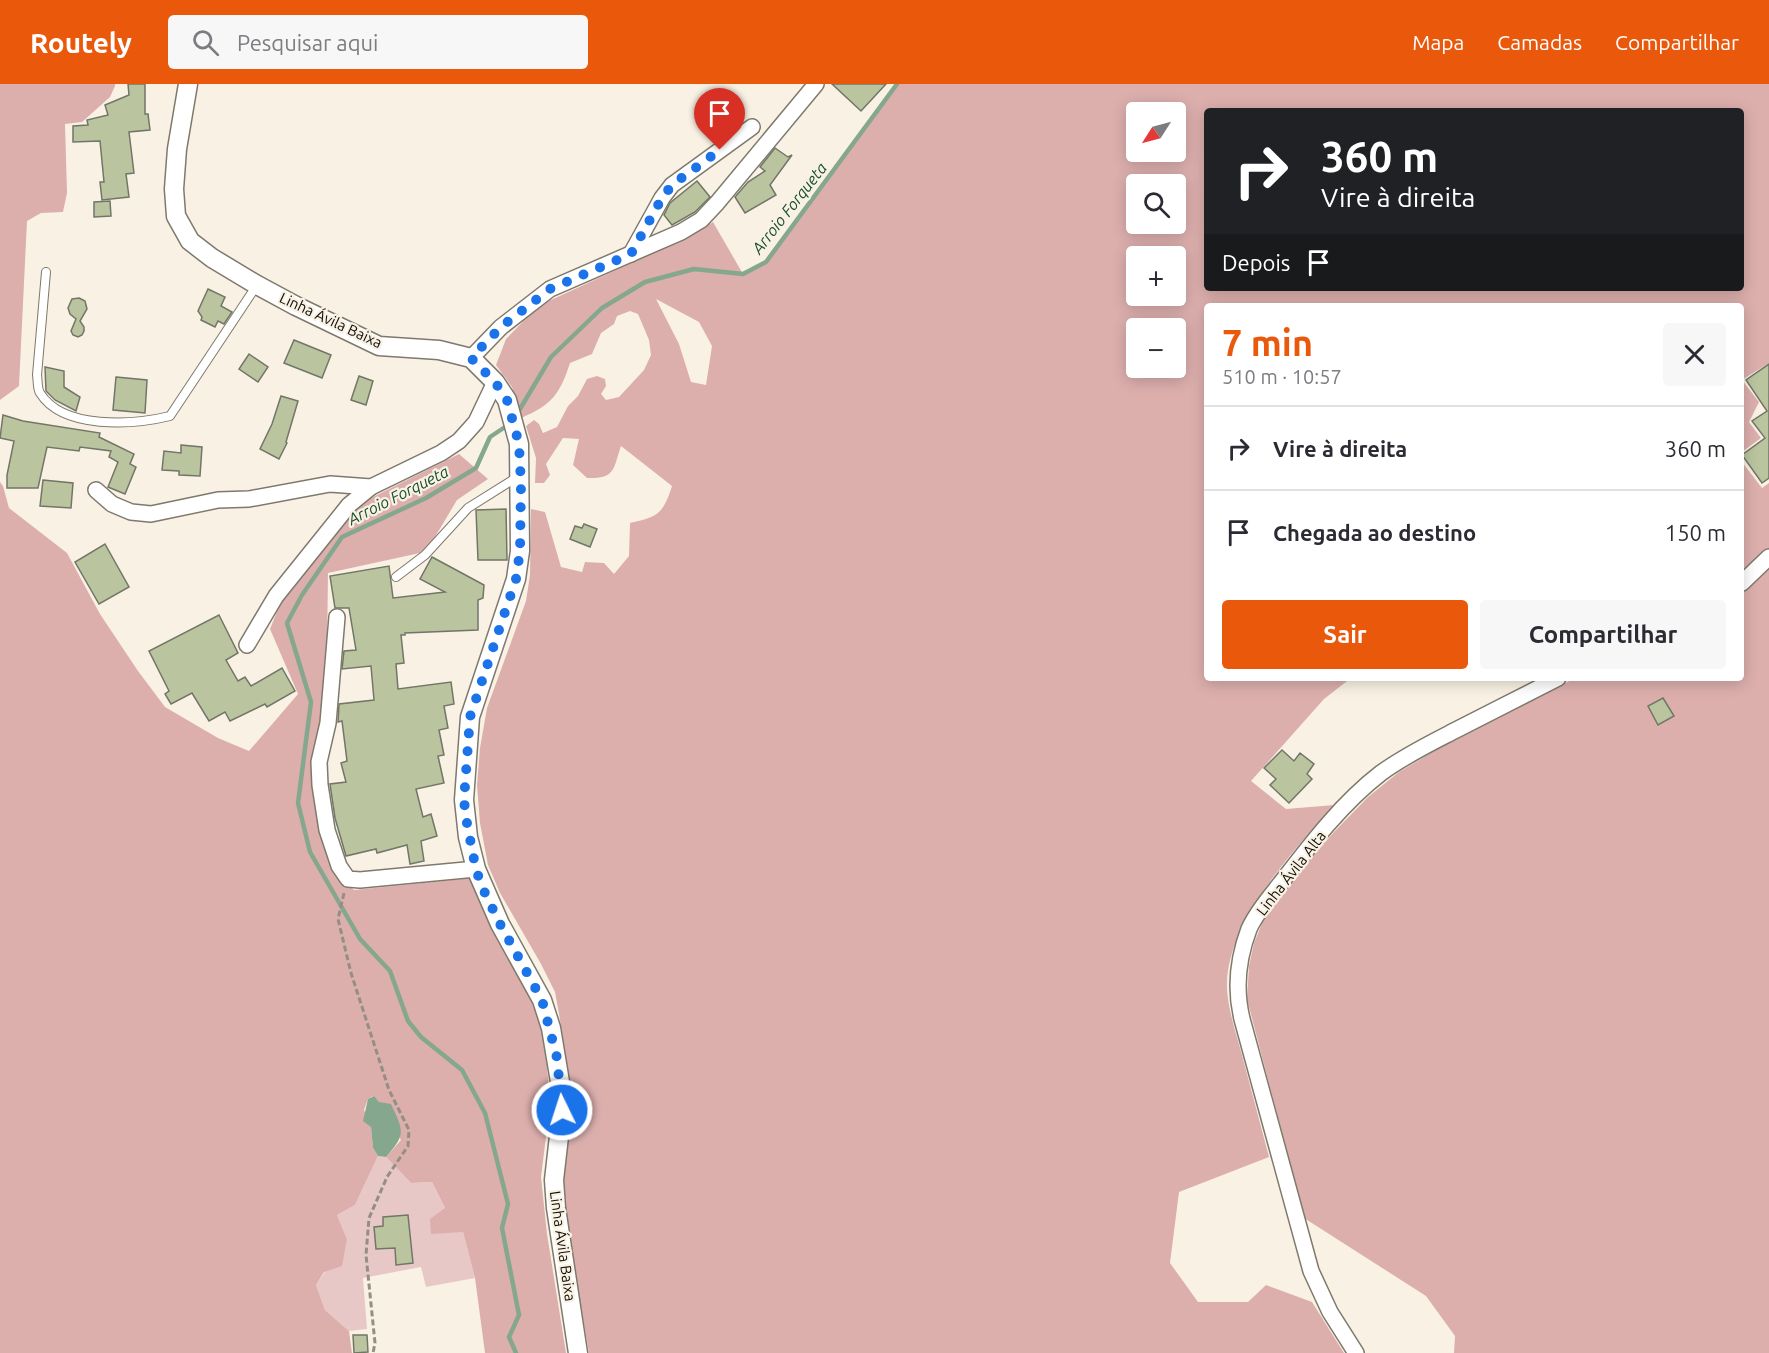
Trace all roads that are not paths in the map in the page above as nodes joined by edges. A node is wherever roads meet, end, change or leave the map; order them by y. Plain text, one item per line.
1 (188, 84) edge
2 (816, 84) edge
3 (752, 127) dead end
4 (631, 254) junction
5 (46, 272) dead end
6 (256, 285) junction
7 (471, 358) junction
8 (495, 382) junction
9 (520, 475) junction
10 (371, 487) junction
11 (96, 490) dead end
12 (1769, 557) edge
13 (396, 578) dead end
14 (1744, 581) edge
15 (337, 617) dead end
16 (247, 645) dead end
17 (1552, 681) edge
18 (476, 870) junction
19 (578, 1353) edge
20 (1356, 1353) edge

1 - 6 street, Linha Ávila Baixa
2 - 4 street
3 - 4 street
4 - 7 street
5 - 6 lane
6 - 7 street, Linha Ávila Baixa
7 - 8 street, Linha Ávila Baixa
8 - 9 street, Linha Ávila Baixa
8 - 10 street
9 - 13 lane
9 - 18 street, Linha Ávila Baixa
10 - 11 street
10 - 16 street
12 - 14 street
15 - 18 street
17 - 20 street, Linha Ávila Alta
18 - 19 street, Linha Ávila Baixa

